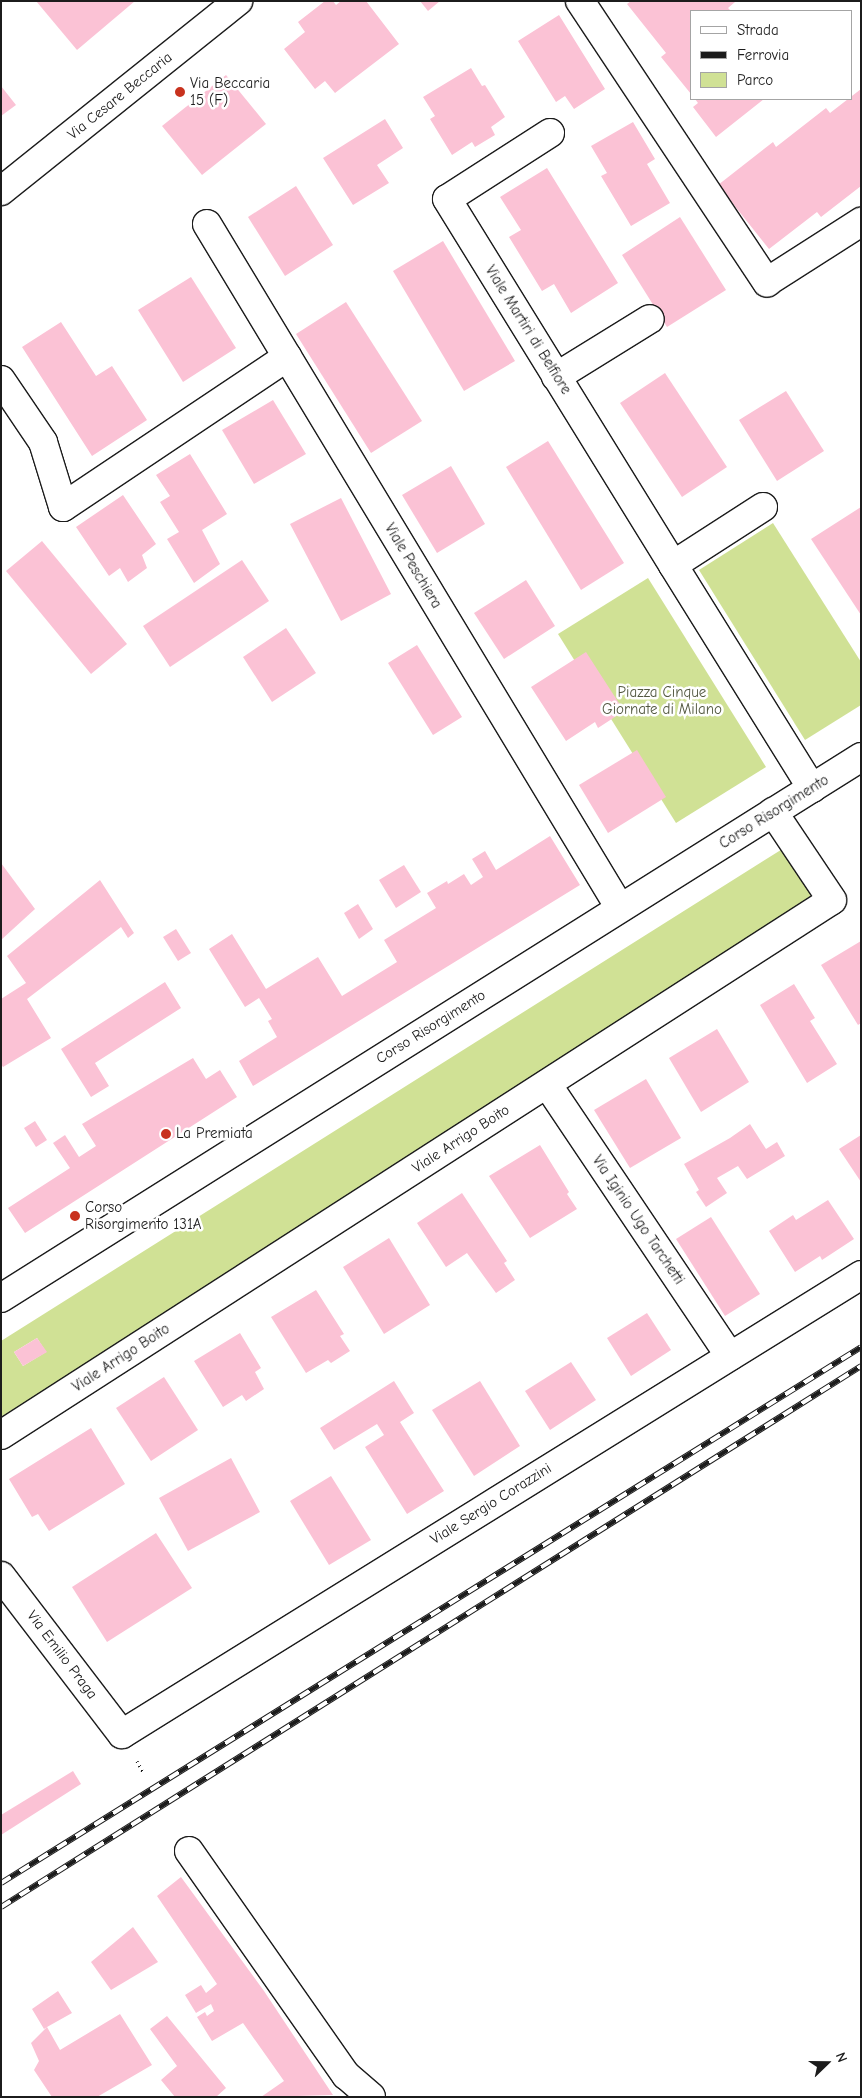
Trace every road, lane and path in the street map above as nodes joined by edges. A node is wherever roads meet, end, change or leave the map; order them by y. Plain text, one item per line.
1 (238, 1) edge
2 (580, 1) edge
3 (550, 133) dead end
4 (1, 191) edge
5 (861, 222) edge
6 (206, 224) dead end
7 (650, 319) dead end
8 (287, 357) junction
9 (556, 377) junction
10 (1, 380) edge
11 (763, 507) dead end
12 (673, 565) junction
13 (861, 757) edge
14 (812, 788) junction
15 (772, 812) junction
16 (620, 908) junction
17 (547, 1084) junction
18 (861, 1275) edge
19 (1, 1298) edge
20 (730, 1356) junction
21 (1, 1435) edge
22 (1, 1576) edge
23 (122, 1734) joint
24 (189, 1851) dead end
25 (371, 2097) edge

1 - 4 street, Via Cesare Beccaria
2 - 5 street
3 - 9 street, Viale Martiri di Belfiore
6 - 8 street, Viale Peschiera
7 - 9 street
8 - 10 street
8 - 16 street, Viale Peschiera
9 - 12 street, Viale Martiri di Belfiore
11 - 12 street
12 - 14 street
13 - 14 street, Corso Risorgimento
14 - 15 street, Corso Risorgimento
15 - 16 street, Corso Risorgimento
15 - 17 street, Viale Arrigo Boito
16 - 19 street, Corso Risorgimento
17 - 20 street, Via Iginio Ugo Tarchetti
17 - 21 street, Viale Arrigo Boito
18 - 20 street, Viale Sergio Corazzini
20 - 23 street, Viale Sergio Corazzini
22 - 23 street, Via Emilio Praga
24 - 25 street

